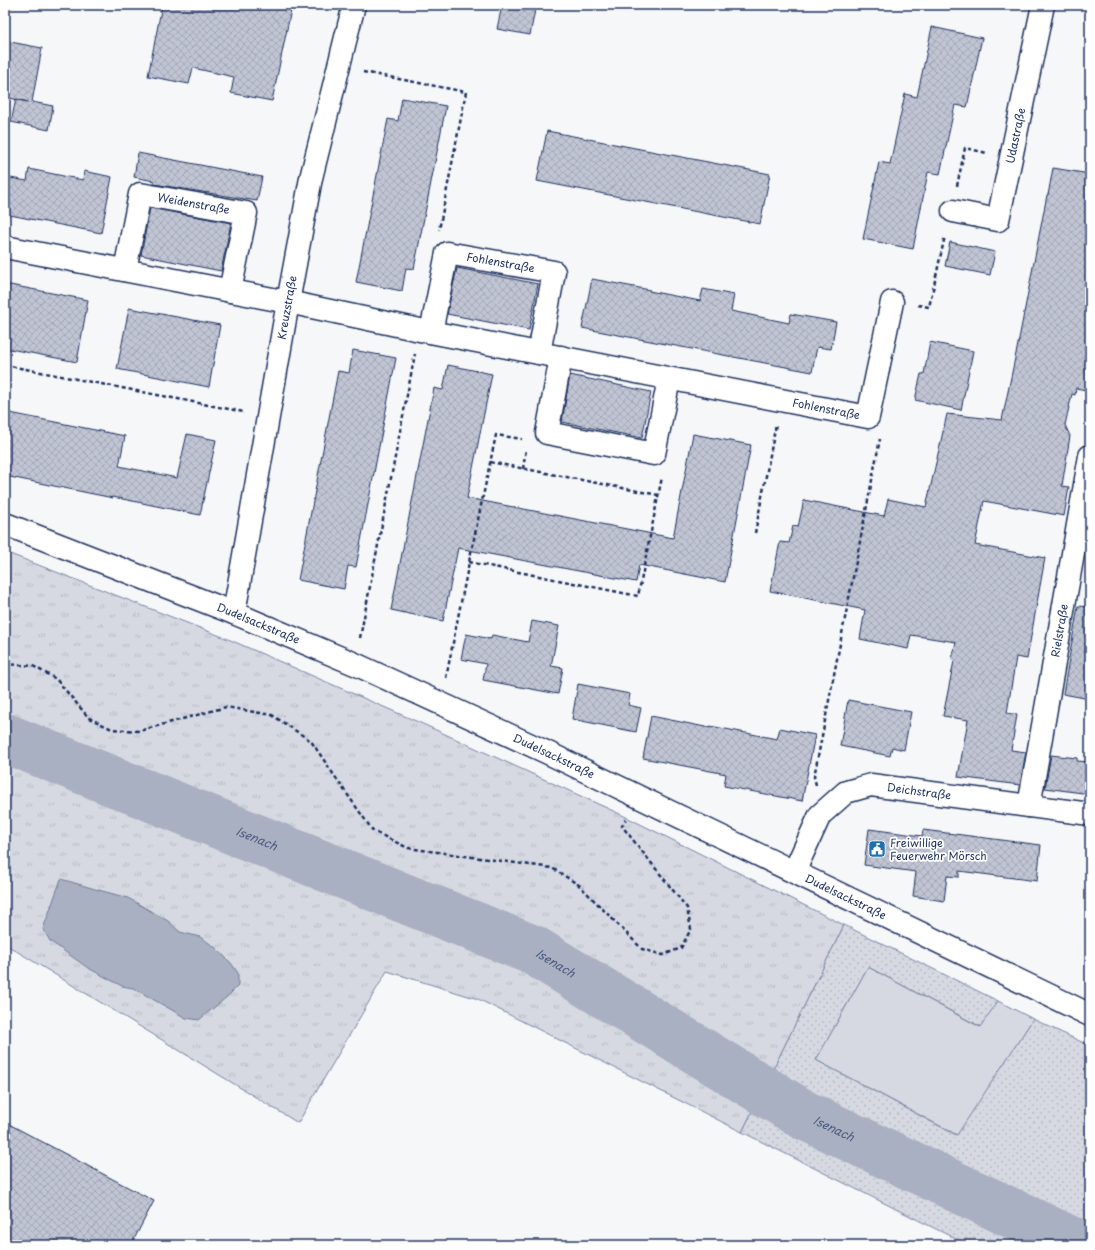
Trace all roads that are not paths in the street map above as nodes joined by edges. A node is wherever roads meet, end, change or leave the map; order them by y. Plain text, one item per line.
1 (354, 5) edge
2 (1044, 5) edge
3 (953, 210) road end
4 (5, 247) edge
5 (125, 270) junction
6 (230, 291) junction
7 (288, 302) junction
8 (892, 302) road end
9 (431, 332) junction
10 (539, 353) junction
11 (561, 357) junction
12 (670, 379) junction
13 (1090, 456) edge
14 (1085, 510) edge
15 (5, 524) edge
16 (234, 613) junction
17 (1030, 806) junction
18 (1090, 814) edge
19 (794, 872) junction
20 (1090, 1015) edge

1 - 7 street, Kreuzstraße
2 - 3 street, Udastraße
4 - 5 street
5 - 6 street
5 - 6 street, Weidenstraße
6 - 7 street
7 - 9 street, Fohlenstraße
7 - 16 street, Kreuzstraße
8 - 12 street, Fohlenstraße
9 - 10 street, Fohlenstraße
9 - 10 street, Fohlenstraße
10 - 11 street, Fohlenstraße
11 - 12 street, Fohlenstraße
11 - 12 street
13 - 14 street, Rielstraße
14 - 17 street, Rielstraße
15 - 16 street, Dudelsackstraße
16 - 19 street, Dudelsackstraße
17 - 18 street, Deichstraße
17 - 19 street, Deichstraße
19 - 20 street, Dudelsackstraße

